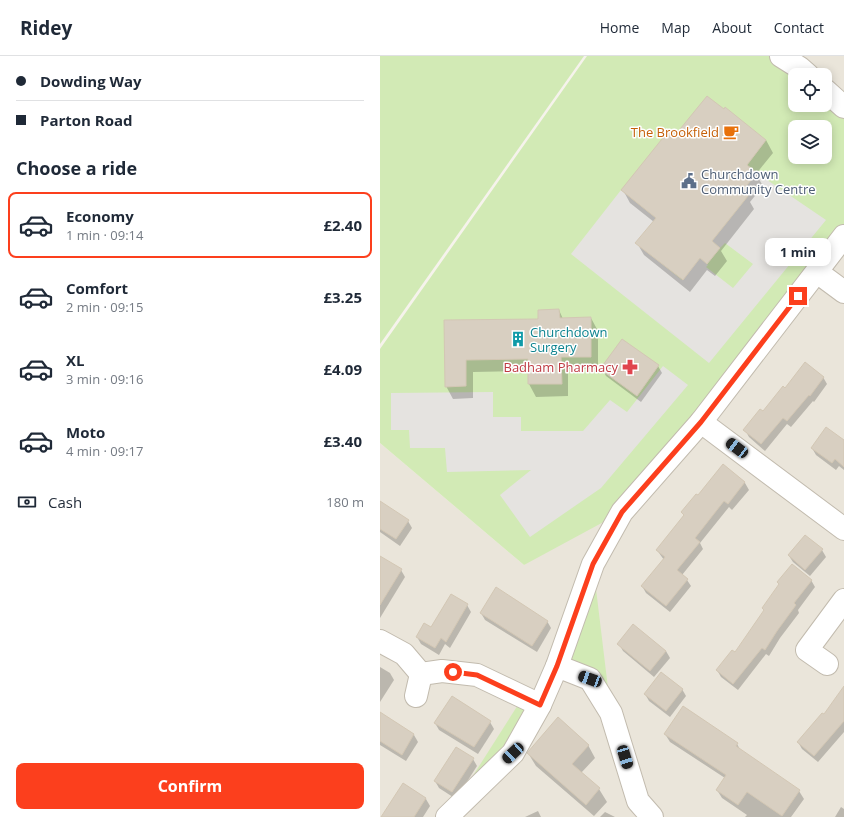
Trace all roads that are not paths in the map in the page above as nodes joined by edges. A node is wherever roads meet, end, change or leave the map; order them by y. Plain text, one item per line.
1 (781, 56) edge
2 (800, 68) edge
3 (832, 96) edge
4 (844, 107) edge
5 (844, 236) edge
6 (817, 272) junction
7 (844, 292) edge
8 (701, 422) junction
9 (844, 529) edge
10 (844, 600) edge
11 (380, 641) edge
12 (827, 664) dead end
13 (557, 666) junction
14 (421, 674) junction
15 (416, 696) dead end
16 (540, 705) junction
17 (447, 817) edge
18 (652, 817) edge

1 - 2 street
3 - 4 street
5 - 6 street
6 - 7 street
6 - 8 street
8 - 9 street
8 - 13 street
10 - 12 street
11 - 14 street
13 - 16 street
13 - 18 street
14 - 15 street
14 - 16 street
16 - 17 street

